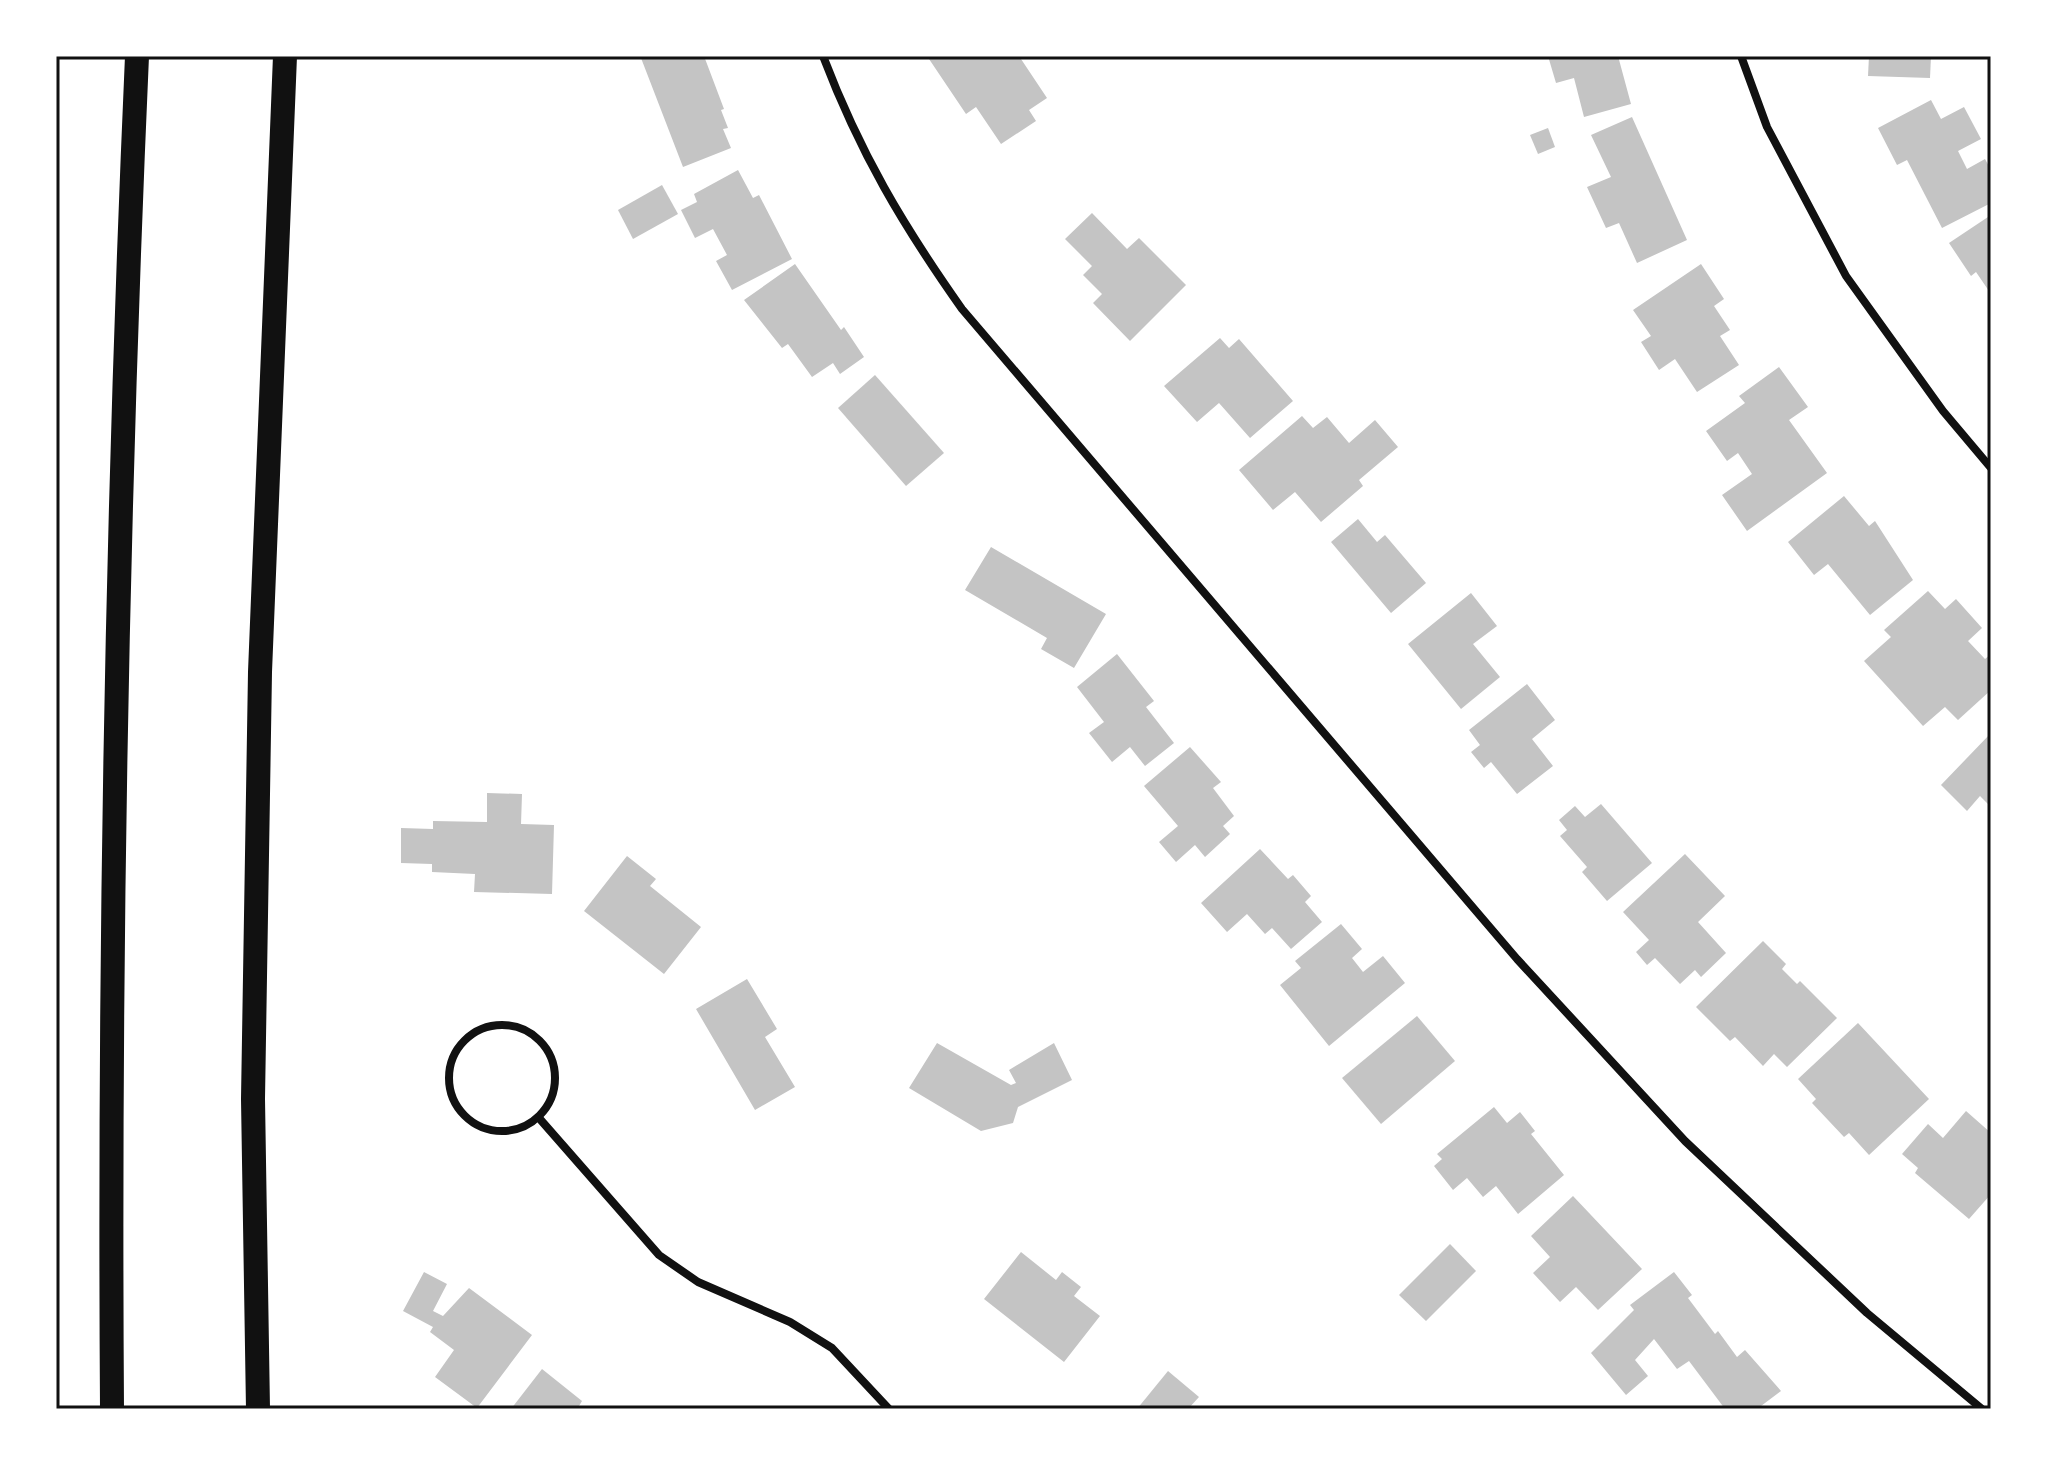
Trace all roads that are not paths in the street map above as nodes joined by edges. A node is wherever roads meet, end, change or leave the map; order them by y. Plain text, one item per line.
1 (137, 56) edge
2 (285, 56) edge
3 (823, 56) edge
4 (1741, 56) edge
5 (1991, 468) edge
6 (539, 1118) junction
7 (112, 1409) edge
8 (258, 1409) edge
9 (889, 1409) edge
10 (1982, 1409) edge

1 - 7 highway
2 - 8 highway
3 - 10 street
4 - 5 street
6 - 6 street
6 - 9 street

